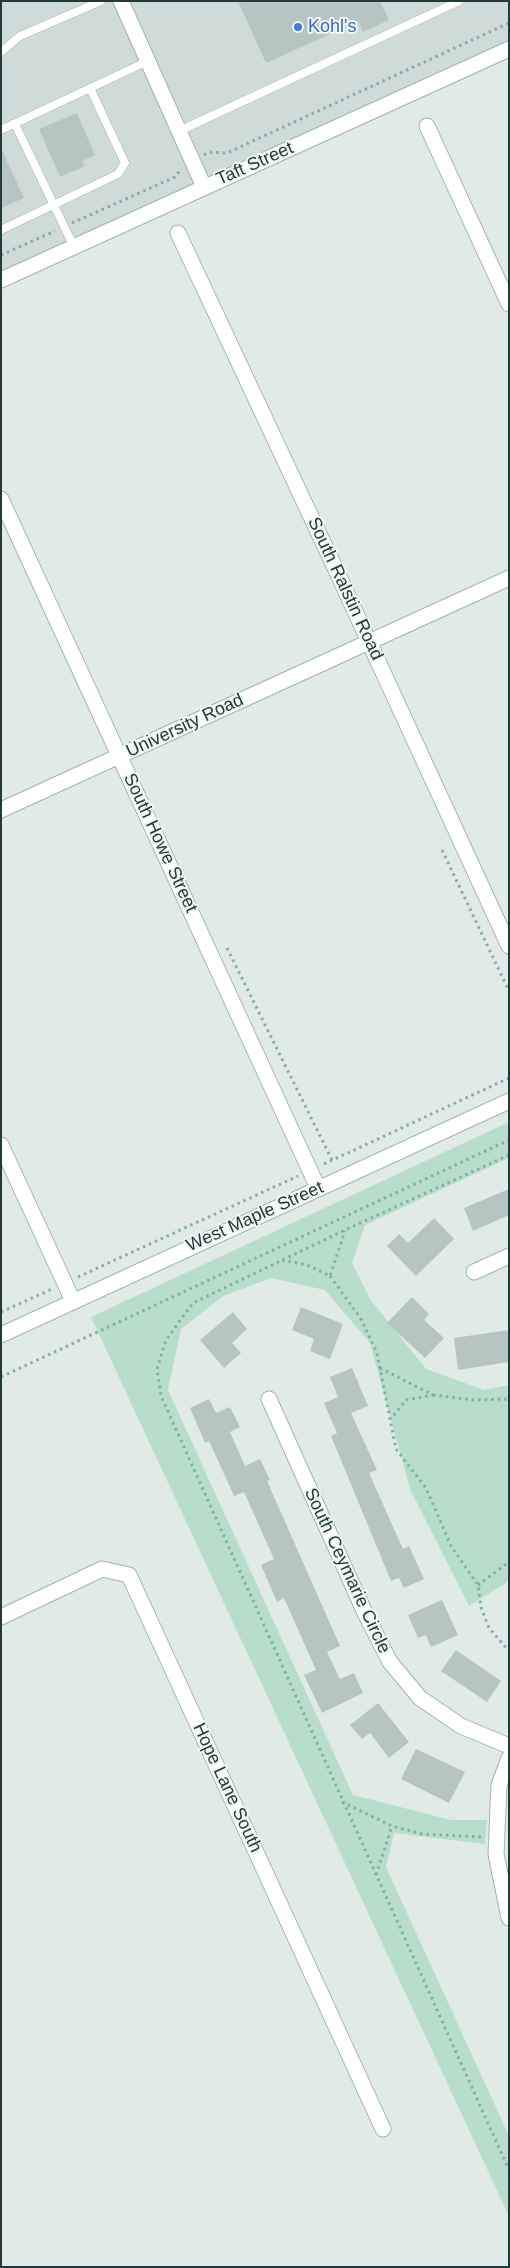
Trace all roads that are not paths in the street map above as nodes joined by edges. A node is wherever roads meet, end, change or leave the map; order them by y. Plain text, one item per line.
1 (101, 1) edge
2 (121, 1) edge
3 (459, 1) edge
4 (509, 49) edge
5 (1, 52) edge
6 (148, 61) junction
7 (90, 88) junction
8 (16, 124) junction
9 (427, 126) dead end
10 (1, 130) edge
11 (179, 131) junction
12 (204, 187) junction
13 (54, 204) junction
14 (1, 230) edge
15 (178, 233) dead end
16 (74, 247) junction
17 (1, 280) edge
18 (509, 304) edge
19 (1, 499) edge
20 (509, 578) edge
21 (369, 642) junction
22 (120, 756) junction
23 (1, 810) edge
24 (509, 946) edge
25 (509, 1101) edge
26 (1, 1145) edge
27 (318, 1188) junction
28 (509, 1256) edge
29 (474, 1272) dead end
30 (73, 1301) junction
31 (1, 1335) edge
32 (269, 1398) dead end
33 (1, 1617) edge
34 (509, 1746) edge
35 (509, 1758) edge
36 (509, 1918) edge
37 (383, 2129) dead end

1 - 5 lane
2 - 6 street
3 - 11 lane
4 - 12 street, Taft Street
6 - 7 lane
6 - 11 street
7 - 8 lane
7 - 13 lane
8 - 10 lane
8 - 13 lane
9 - 18 street
11 - 12 street
12 - 16 street, Taft Street
13 - 14 lane
13 - 16 lane
15 - 21 street, South Ralstin Road
16 - 17 street, Taft Street
19 - 22 street, South Howe Street
20 - 21 street, University Road
21 - 22 street, University Road
21 - 24 street, South Ralstin Road
22 - 23 street, University Road
22 - 27 street, South Howe Street
25 - 27 street, West Maple Street
26 - 30 street
27 - 30 street, West Maple Street
28 - 29 street
30 - 31 street, West Maple Street
32 - 34 street, South Ceymarie Circle
33 - 37 street, Hope Lane South
35 - 36 street

